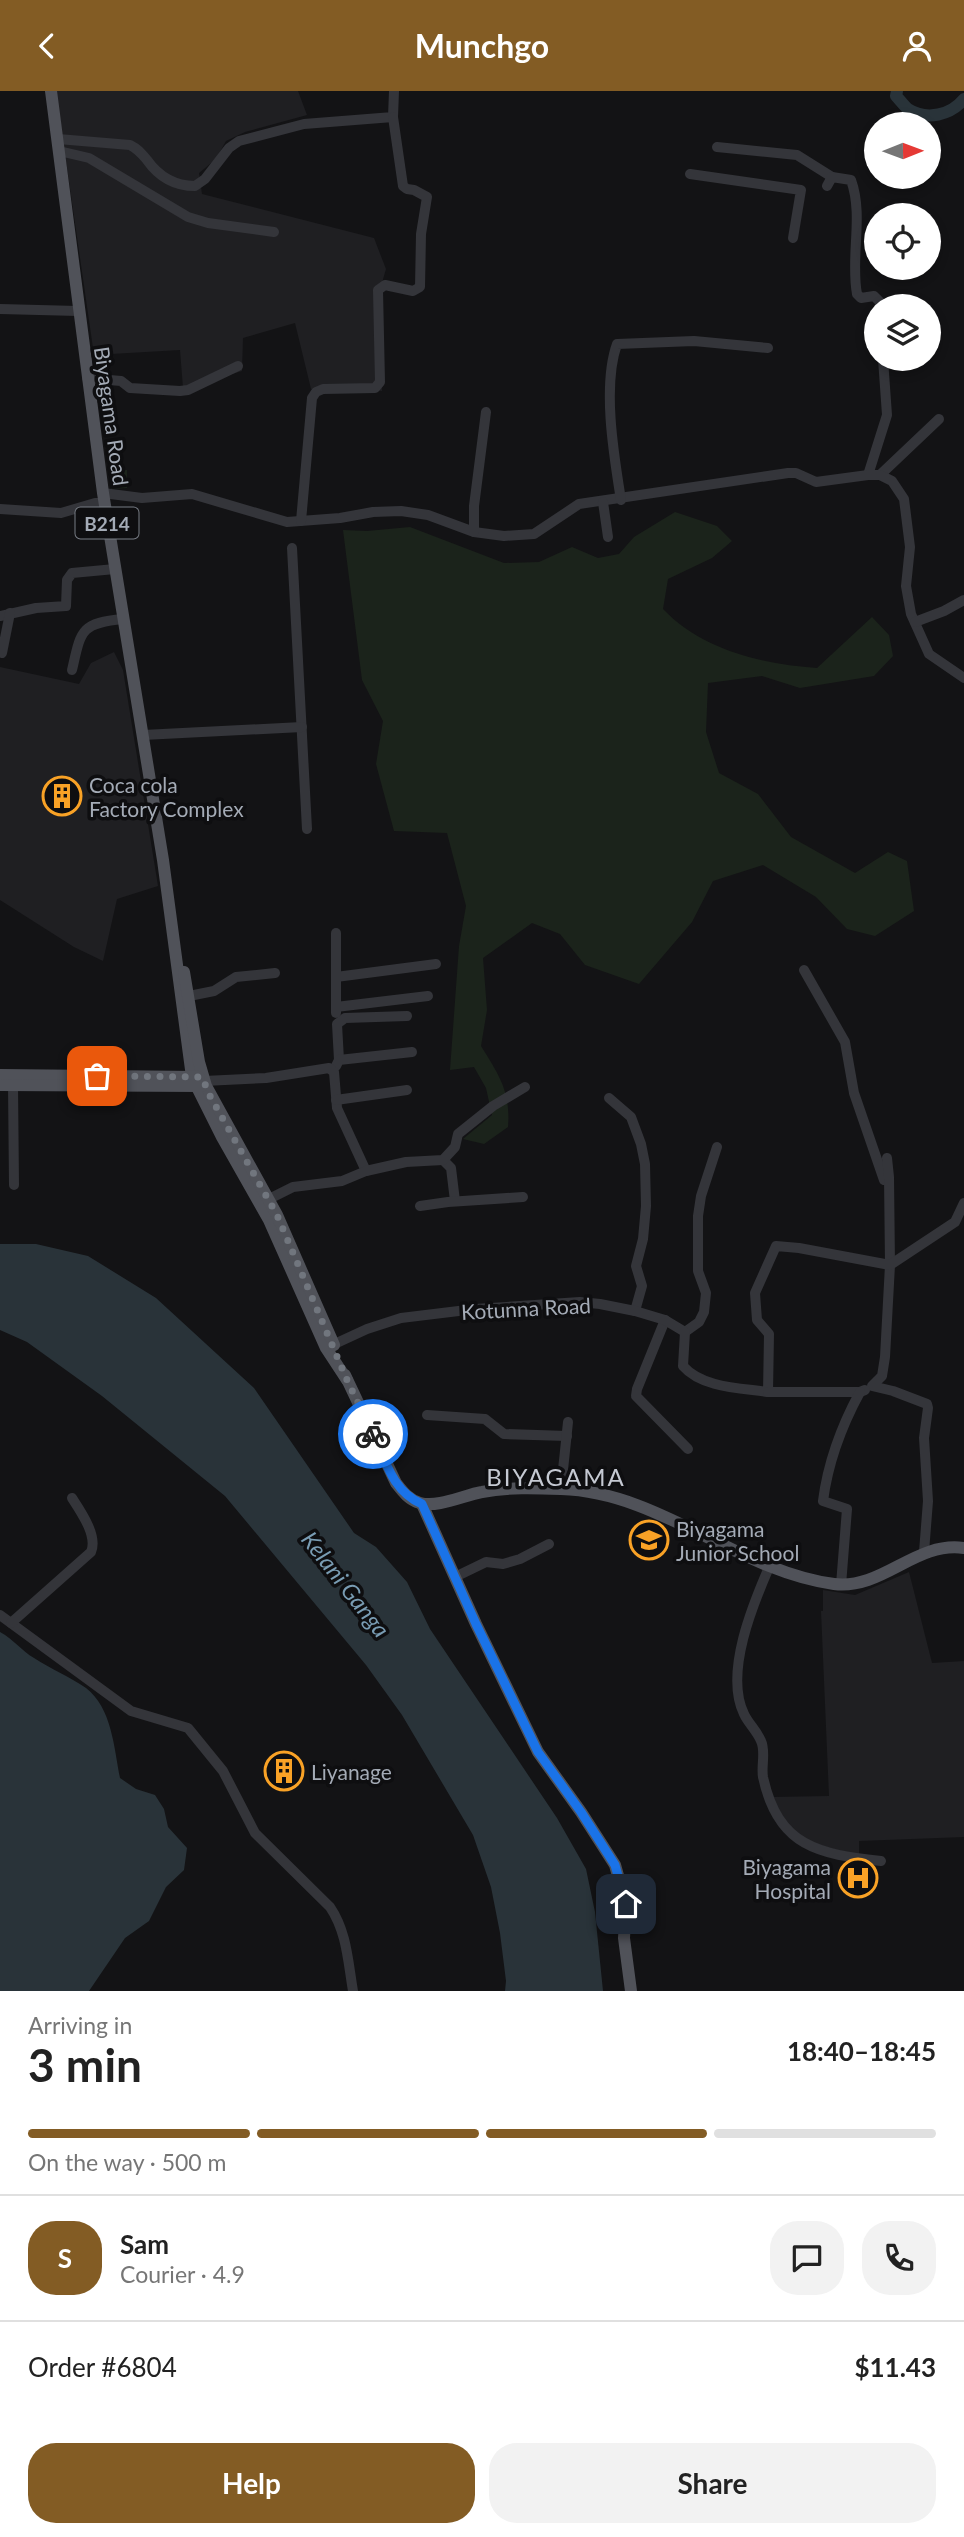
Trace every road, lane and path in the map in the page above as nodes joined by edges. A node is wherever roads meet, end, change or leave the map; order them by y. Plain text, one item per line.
1 (51, 91) edge
2 (394, 91) edge
3 (393, 117) junction
4 (58, 145) junction
5 (717, 147) dead end
6 (691, 174) dead end
7 (274, 232) dead end
8 (793, 238) dead end
9 (864, 297) edge
10 (0, 309) edge
11 (78, 311) junction
12 (768, 348) dead end
13 (238, 366) dead end
14 (884, 371) edge
15 (87, 378) junction
16 (486, 412) dead end
17 (939, 419) dead end
18 (868, 475) junction
19 (880, 475) junction
20 (103, 498) junction
21 (621, 500) junction
22 (603, 502) junction
23 (0, 509) edge
24 (301, 521) junction
25 (474, 532) junction
26 (608, 537) dead end
27 (292, 548) dead end
28 (115, 569) junction
29 (964, 600) edge
30 (5, 615) edge
31 (123, 619) junction
32 (915, 622) junction
33 (2, 653) dead end
34 (72, 670) dead end
35 (964, 678) edge
36 (302, 727) junction
37 (142, 735) junction
38 (307, 829) dead end
39 (336, 933) dead end
40 (177, 952) junction
41 (436, 964) dead end
42 (804, 969) dead end
43 (275, 973) dead end
44 (336, 977) junction
45 (189, 996) junction
46 (428, 996) dead end
47 (336, 1007) junction
48 (407, 1016) dead end
49 (337, 1024) junction
50 (412, 1052) dead end
51 (340, 1061) junction
52 (332, 1070) junction
53 (6, 1080) edge
54 (200, 1082) junction
55 (525, 1087) dead end
56 (407, 1090) dead end
57 (609, 1098) dead end
58 (336, 1100) junction
59 (716, 1147) dead end
60 (887, 1159) dead end
61 (443, 1160) junction
62 (366, 1171) junction
63 (14, 1185) dead end
64 (523, 1197) dead end
65 (264, 1201) junction
66 (456, 1201) junction
67 (964, 1203) edge
68 (420, 1206) dead end
69 (889, 1207) junction
70 (890, 1265) junction
71 (635, 1311) junction
72 (665, 1320) junction
73 (685, 1332) junction
74 (330, 1346) junction
75 (872, 1387) junction
76 (768, 1392) junction
77 (860, 1392) junction
78 (427, 1415) dead end
79 (568, 1422) dead end
80 (567, 1436) junction
81 (688, 1449) dead end
82 (561, 1489) junction
83 (72, 1498) dead end
84 (422, 1504) junction
85 (549, 1544) dead end
86 (964, 1548) edge
87 (924, 1552) junction
88 (770, 1565) junction
89 (455, 1577) junction
90 (841, 1585) junction
91 (0, 1615) edge
92 (11, 1623) junction
93 (881, 1861) dead end
94 (353, 1991) edge
95 (631, 1991) edge

1 - 4 main road, Biyagama Road / B214
2 - 3 street
3 - 4 street
3 - 24 street
4 - 7 street
4 - 11 main road, Biyagama Road / B214
5 - 9 street
6 - 8 street
10 - 11 street
11 - 15 main road, Biyagama Road / B214
12 - 21 street
13 - 15 street
14 - 18 street
15 - 20 main road, Biyagama Road / B214
16 - 25 street
17 - 19 street
18 - 19 street
18 - 21 street
19 - 32 street
20 - 23 street
20 - 24 street
20 - 28 main road, Biyagama Road / B214
21 - 22 street
22 - 25 street
22 - 26 street
24 - 25 street
27 - 36 street
28 - 30 street
28 - 31 main road, Biyagama Road / B214
29 - 32 street
30 - 33 street
31 - 34 street
31 - 37 main road, Biyagama Road / B214
32 - 35 street
36 - 37 street
36 - 38 street
37 - 40 main road, Biyagama Road / B214
39 - 44 street
40 - 45 main road, Biyagama Road / B214
40 - 54 main road, Biyagama Road / B214
41 - 44 street
42 - 69 street
43 - 45 street
44 - 47 street
45 - 54 main road, Biyagama Road / B214
46 - 47 street
47 - 49 street
48 - 49 street
49 - 51 street
50 - 51 street
51 - 52 street
52 - 54 street
52 - 58 street
53 - 54 main road
53 - 63 street
54 - 65 main road, B214
55 - 61 street
56 - 58 street
57 - 71 street
58 - 62 street
59 - 73 street
60 - 69 street
61 - 62 street
61 - 66 street
62 - 65 street
64 - 66 street
65 - 74 main road, B214
66 - 68 street
67 - 70 street
69 - 70 street
70 - 75 street
70 - 76 street
71 - 72 street, Kotunna Road
71 - 74 street, Kotunna Road
72 - 73 street, Kotunna Road
72 - 81 street
73 - 76 street
74 - 84 main road, B214
75 - 77 street
75 - 87 street
76 - 77 street
77 - 90 street
78 - 80 street
79 - 80 street
80 - 82 street
82 - 84 main road
82 - 88 main road
83 - 92 street
84 - 89 main road
85 - 89 street
86 - 87 main road
87 - 90 main road
88 - 90 main road
88 - 93 street
89 - 95 main road
91 - 92 street
92 - 94 street

